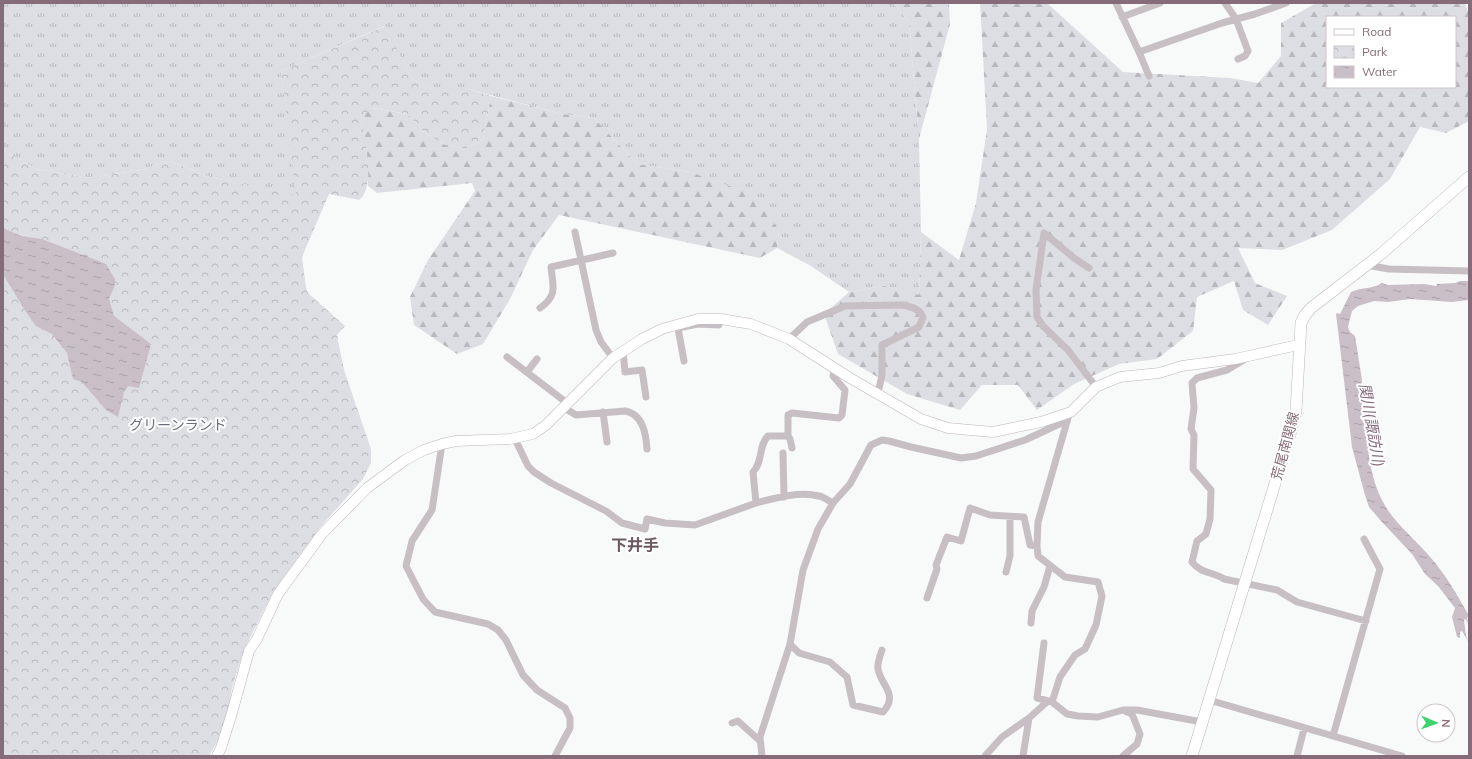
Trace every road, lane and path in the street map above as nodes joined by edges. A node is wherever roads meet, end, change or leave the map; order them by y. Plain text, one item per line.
1 (1116, 3) edge
2 (1160, 3) edge
3 (1225, 3) edge
4 (1286, 3) edge
5 (1122, 17) junction
6 (1236, 19) junction
7 (1139, 52) junction
8 (1238, 58) dead end
9 (1149, 76) dead end
10 (1469, 178) edge
11 (575, 232) dead end
12 (613, 253) dead end
13 (581, 261) junction
14 (1367, 265) junction
15 (1090, 268) dead end
16 (1469, 271) edge
17 (540, 308) dead end
18 (721, 319) junction
19 (789, 339) junction
20 (1298, 345) junction
21 (623, 351) junction
22 (1251, 355) junction
23 (507, 357) dead end
24 (613, 358) junction
25 (537, 359) dead end
26 (684, 361) dead end
27 (836, 368) junction
28 (527, 372) junction
29 (1096, 387) junction
30 (878, 394) junction
31 (646, 397) dead end
32 (565, 405) junction
33 (603, 412) junction
34 (1068, 416) junction
35 (788, 436) junction
36 (515, 439) junction
37 (607, 442) dead end
38 (442, 444) junction
39 (792, 448) dead end
40 (647, 449) dead end
41 (783, 453) dead end
42 (784, 497) junction
43 (756, 503) junction
44 (833, 503) junction
45 (1010, 516) junction
46 (1364, 539) dead end
47 (1037, 546) junction
48 (1050, 566) junction
49 (1006, 572) dead end
50 (1244, 584) junction
51 (927, 598) dead end
52 (1366, 621) junction
53 (1030, 623) dead end
54 (1044, 643) dead end
55 (790, 644) junction
56 (882, 650) dead end
57 (1209, 700) junction
58 (1049, 702) junction
59 (1123, 710) junction
60 (1029, 718) junction
61 (1202, 722) junction
62 (732, 723) dead end
63 (1304, 729) junction
64 (1333, 736) junction
65 (760, 741) junction
66 (764, 755) edge
67 (216, 756) edge
68 (555, 756) edge
69 (985, 756) edge
70 (1023, 756) edge
71 (1123, 756) edge
72 (1192, 756) edge
73 (1297, 756) edge
74 (1402, 756) edge

1 - 5 street
2 - 5 street
3 - 6 street
4 - 6 street
5 - 7 street
6 - 7 street
6 - 8 street
7 - 9 street
10 - 14 main road, 荒尾南関線
11 - 13 street
12 - 13 street
13 - 17 street
13 - 24 street
14 - 16 street
14 - 20 main road, 荒尾南関線
15 - 29 street
18 - 19 street
18 - 21 street
18 - 26 street
19 - 27 street
19 - 30 street
20 - 22 street
20 - 50 main road, 荒尾南関線
21 - 24 street
21 - 31 street
22 - 29 street
22 - 50 street
23 - 28 street
24 - 32 street
25 - 28 street
27 - 30 street
27 - 35 street
28 - 32 street
29 - 34 street
30 - 34 street
32 - 33 street
32 - 36 street
33 - 37 street
33 - 40 street
34 - 44 street
34 - 47 street
35 - 39 street
35 - 43 street
36 - 38 street
36 - 43 street
38 - 67 street
38 - 68 street
41 - 42 street
42 - 43 street
42 - 44 street
44 - 55 street
45 - 47 street
45 - 49 street
45 - 51 street
46 - 52 street
47 - 48 street
48 - 53 street
48 - 58 street
50 - 52 street
50 - 57 main road, 荒尾南関線
52 - 64 street
54 - 58 street
55 - 56 street
55 - 65 street
57 - 61 main road, 荒尾南関線
57 - 63 street
58 - 59 street
58 - 60 street
59 - 61 street
59 - 71 street
60 - 69 street
60 - 70 street
61 - 72 main road, 荒尾南関線
62 - 65 street
63 - 64 street
63 - 73 street
64 - 74 street
65 - 66 street

